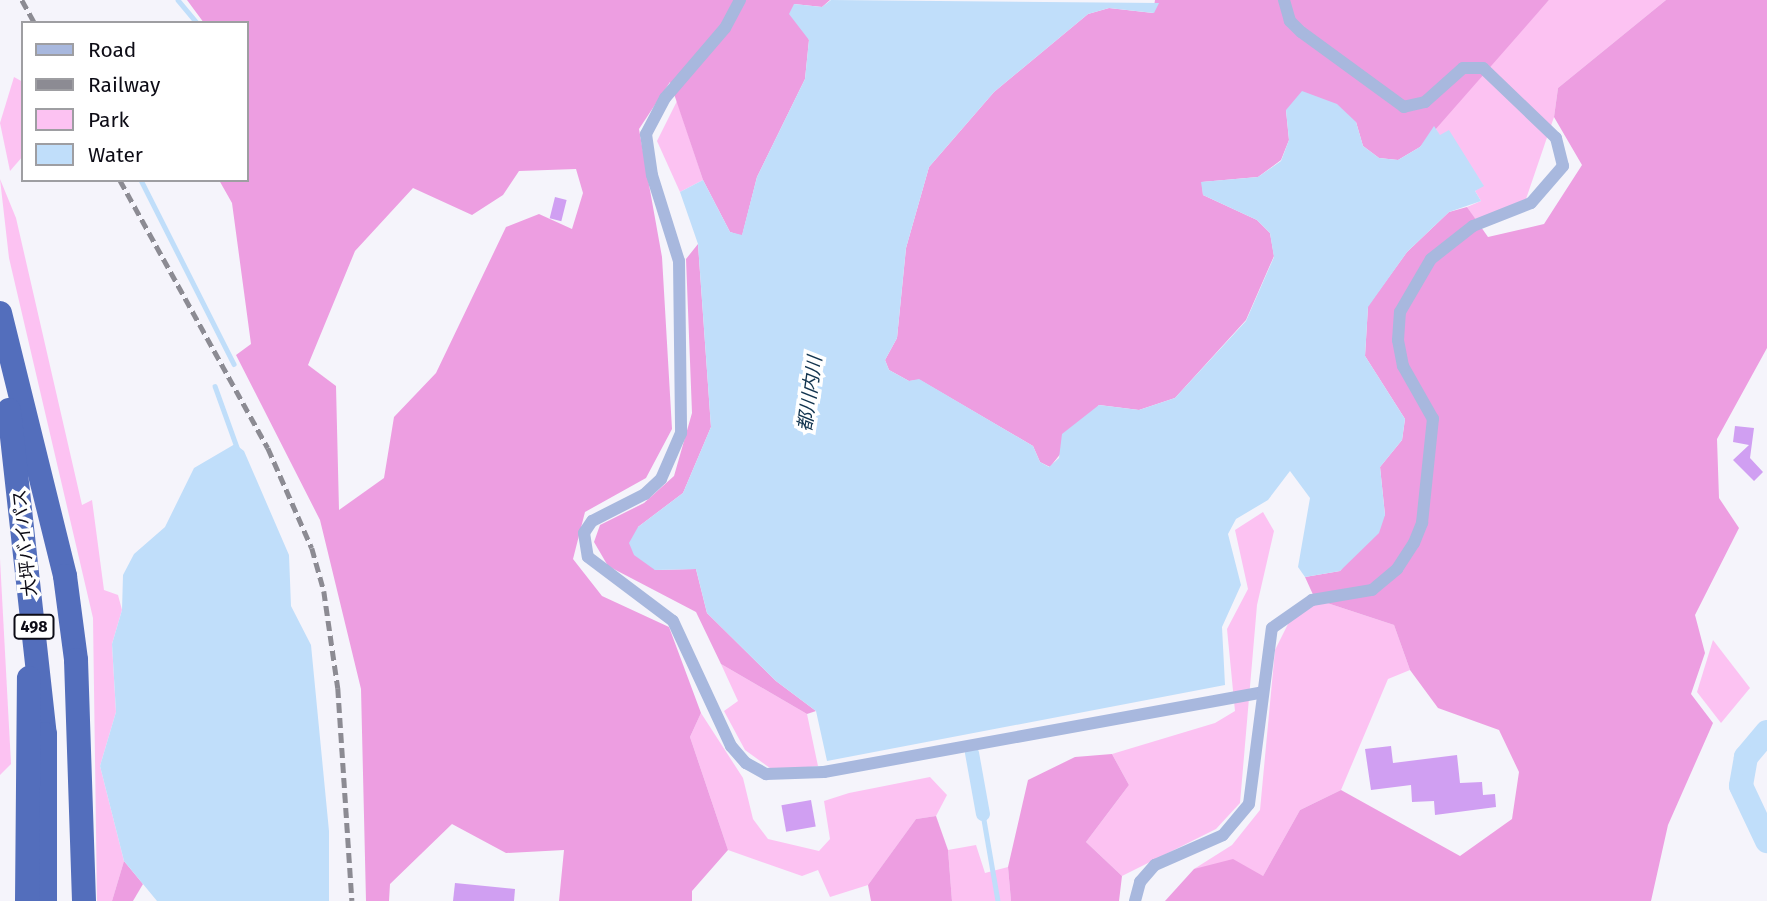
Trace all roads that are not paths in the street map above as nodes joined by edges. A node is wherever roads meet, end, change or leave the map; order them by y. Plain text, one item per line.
1 (740, 0) edge
2 (1284, 0) edge
3 (0, 313) edge
4 (0, 354) edge
5 (33, 622) junction
6 (1263, 692) junction
7 (27, 901) edge
8 (45, 901) edge
9 (84, 901) edge
10 (1135, 901) edge

1 - 6 street
2 - 6 street
3 - 9 highway
4 - 5 highway, 大坪バイパス / 498
5 - 7 highway
5 - 8 highway, 大坪バイパス / 498
6 - 10 street

